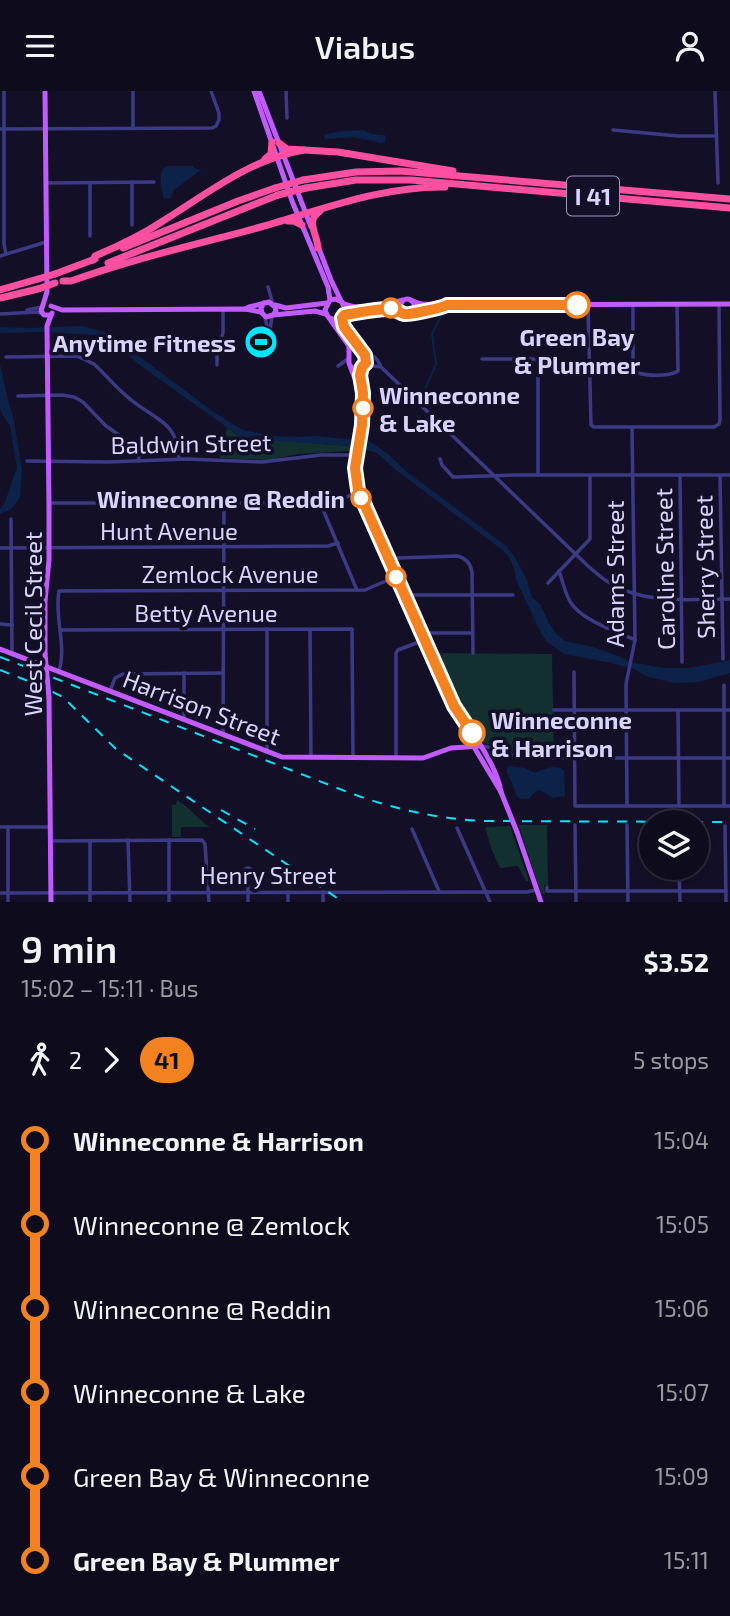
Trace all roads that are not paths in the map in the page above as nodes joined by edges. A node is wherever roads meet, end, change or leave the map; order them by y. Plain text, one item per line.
1 (4, 91) edge
2 (45, 91) edge
3 (133, 91) edge
4 (211, 91) edge
5 (257, 91) edge
6 (286, 91) edge
7 (715, 91) edge
8 (286, 118) dead end
9 (133, 128) junction
10 (2, 129) edge
11 (45, 129) junction
12 (613, 130) dead end
13 (716, 136) junction
14 (275, 142) junction
15 (304, 150) junction
16 (281, 156) junction
17 (2, 158) edge
18 (261, 162) junction
19 (470, 176) junction
20 (132, 182) junction
21 (154, 182) dead end
22 (46, 183) junction
23 (90, 183) junction
24 (718, 183) dead end
25 (305, 184) junction
26 (456, 184) junction
27 (276, 192) junction
28 (730, 199) edge
29 (330, 207) junction
30 (730, 208) edge
31 (302, 214) junction
32 (132, 225) dead end
33 (302, 225) junction
34 (261, 227) junction
35 (90, 236) dead end
36 (46, 242) junction
37 (318, 247) junction
38 (6, 254) junction
39 (0, 256) edge
40 (93, 260) junction
41 (59, 282) junction
42 (0, 290) edge
43 (0, 298) edge
44 (403, 300) junction
45 (413, 301) junction
46 (328, 302) junction
47 (343, 302) junction
48 (265, 303) junction
49 (719, 304) junction
50 (730, 304) edge
51 (274, 305) junction
52 (447, 305) junction
53 (588, 305) junction
54 (633, 305) junction
55 (677, 305) junction
56 (48, 309) junction
57 (245, 309) junction
58 (83, 310) junction
59 (223, 310) junction
60 (401, 311) junction
61 (412, 313) junction
62 (0, 314) edge
63 (263, 314) junction
64 (273, 315) junction
65 (328, 316) junction
66 (343, 316) junction
67 (47, 330) junction
68 (363, 354) junction
69 (48, 356) junction
70 (6, 357) dead end
71 (482, 359) dead end
72 (378, 361) junction
73 (350, 362) junction
74 (217, 365) dead end
75 (365, 366) junction
76 (381, 367) junction
77 (48, 395) junction
78 (18, 396) dead end
79 (632, 427) junction
80 (358, 443) junction
81 (356, 455) junction
82 (179, 459) junction
83 (440, 459) dead end
84 (49, 460) junction
85 (139, 460) junction
86 (27, 461) dead end
87 (538, 475) junction
88 (590, 475) junction
89 (632, 475) junction
90 (680, 475) junction
91 (720, 475) junction
92 (730, 475) edge
93 (494, 476) junction
94 (359, 492) junction
95 (49, 503) junction
96 (224, 503) junction
97 (323, 503) junction
98 (11, 519) dead end
99 (338, 543) junction
100 (49, 547) junction
101 (223, 547) junction
102 (0, 548) edge
103 (11, 548) junction
104 (721, 552) junction
105 (730, 552) edge
106 (576, 554) junction
107 (389, 561) junction
108 (559, 571) junction
109 (395, 577) junction
110 (548, 583) dead end
111 (223, 590) junction
112 (357, 590) junction
113 (634, 593) junction
114 (513, 594) dead end
115 (404, 595) junction
116 (472, 595) junction
117 (722, 599) junction
118 (730, 599) edge
119 (682, 600) junction
120 (0, 624) edge
121 (12, 625) junction
122 (267, 629) junction
123 (310, 629) junction
124 (60, 630) junction
125 (223, 630) junction
126 (421, 633) junction
127 (472, 633) junction
128 (424, 640) junction
129 (635, 640) junction
130 (0, 649) edge
131 (473, 653) dead end
132 (12, 654) junction
133 (723, 659) dead end
134 (682, 662) dead end
135 (59, 671) junction
136 (574, 672) dead end
137 (184, 673) junction
138 (223, 673) junction
139 (724, 685) dead end
140 (110, 691) junction
141 (678, 709) junction
142 (554, 710) dead end
143 (575, 710) junction
144 (626, 710) junction
145 (724, 710) junction
146 (730, 710) edge
147 (184, 720) junction
148 (223, 734) junction
149 (477, 746) junction
150 (267, 752) junction
151 (310, 758) junction
152 (353, 758) junction
153 (396, 758) junction
154 (575, 758) junction
155 (626, 758) junction
156 (678, 758) junction
157 (727, 758) edge
158 (627, 806) junction
159 (679, 806) junction
160 (727, 806) edge
161 (575, 825) dead end
162 (627, 825) dead end
163 (725, 826) dead end
164 (0, 827) edge
165 (8, 827) junction
166 (50, 827) junction
167 (457, 828) dead end
168 (412, 829) dead end
169 (89, 840) junction
170 (128, 840) junction
171 (169, 840) junction
172 (50, 841) junction
173 (248, 877) dead end
174 (680, 880) edge
175 (547, 887) dead end
176 (536, 890) junction
177 (439, 891) junction
178 (485, 891) junction
179 (576, 891) junction
180 (627, 891) junction
181 (680, 891) junction
182 (726, 891) junction
183 (169, 892) junction
184 (209, 892) junction
185 (248, 892) junction
186 (288, 892) junction
187 (323, 892) junction
188 (0, 893) edge
189 (8, 893) junction
190 (51, 893) junction
191 (90, 893) junction
192 (130, 893) junction
193 (8, 902) edge
194 (51, 902) edge
195 (90, 902) edge
196 (130, 902) edge
197 (169, 902) edge
198 (209, 902) edge
199 (248, 902) edge
200 (288, 902) edge
201 (323, 902) edge
202 (490, 902) edge
203 (541, 902) edge
204 (576, 902) edge
205 (628, 902) edge
206 (680, 902) edge
207 (726, 902) edge

1 - 10 street
2 - 11 main road
3 - 9 street
4 - 9 street
5 - 14 main road
6 - 8 street
7 - 13 street
9 - 11 street
10 - 11 street
10 - 17 street
11 - 22 main road
12 - 13 street
13 - 24 street
14 - 15 highway
14 - 16 main road
14 - 18 highway
15 - 16 highway
15 - 19 highway
16 - 18 highway
16 - 31 main road
17 - 38 street
18 - 40 highway
19 - 25 highway, I 41
19 - 28 highway, I 41
20 - 21 street
20 - 23 street
20 - 32 street
22 - 23 street
22 - 36 main road
23 - 35 street
25 - 26 highway, I 41
25 - 27 highway, I 41, bridge
26 - 29 highway
26 - 30 highway, I 41
27 - 40 highway, I 41
27 - 41 highway, I 41
29 - 31 highway
29 - 37 highway
31 - 33 main road
31 - 34 highway
31 - 37 main road
33 - 34 highway
33 - 46 main road
34 - 41 highway
36 - 38 street
36 - 56 main road
37 - 47 main road
38 - 39 street
40 - 42 highway, I 41, bridge
41 - 43 highway, I 41, bridge
44 - 45 main road
44 - 47 main road
44 - 60 main road
45 - 52 main road
45 - 61 main road
46 - 47 main road
46 - 51 main road
46 - 65 main road
47 - 66 main road
48 - 51 main road
48 - 51 street
48 - 57 main road
48 - 63 main road
49 - 50 main road
49 - 55 main road
49 - 79 street
51 - 64 main road
52 - 53 main road
52 - 61 main road
53 - 54 main road
53 - 79 street
54 - 55 main road
54 - 55 street
56 - 58 main road
56 - 58 main road
56 - 62 street
56 - 67 main road
56 - 67 main road
57 - 59 main road
57 - 63 main road
58 - 59 main road
59 - 74 street
60 - 61 main road
60 - 66 main road
63 - 64 main road
63 - 64 street
64 - 65 main road
65 - 66 main road
65 - 73 main road
66 - 68 main road
67 - 69 main road, West Cecil Street
68 - 72 street
68 - 73 main road
68 - 75 main road
69 - 70 street
69 - 77 main road, West Cecil Street
69 - 82 street
71 - 87 street
72 - 75 street
72 - 76 street
73 - 75 main road
73 - 80 main road
75 - 76 street
75 - 80 main road
76 - 93 street
77 - 78 street
77 - 84 main road, West Cecil Street
77 - 85 street
79 - 89 street, Adams Street
80 - 81 main road
81 - 82 street, Baldwin Street
81 - 94 main road
82 - 85 street, Baldwin Street
83 - 93 street
84 - 85 street, Baldwin Street
84 - 86 street, Baldwin Street
84 - 95 main road, West Cecil Street
87 - 88 street
87 - 93 street
88 - 89 street
88 - 106 street
89 - 90 street
89 - 113 street, Adams Street
90 - 91 street
90 - 119 street, Caroline Street
91 - 92 street
91 - 104 street, Sherry Street
93 - 106 street
94 - 97 street
94 - 107 main road
95 - 96 street
95 - 100 main road, West Cecil Street
96 - 97 street
96 - 101 street
97 - 99 street
98 - 103 street
99 - 101 street, Hunt Avenue
99 - 112 street
100 - 101 street, Hunt Avenue
100 - 103 street, Hunt Avenue
100 - 166 main road, West Cecil Street, bridge
101 - 111 street
102 - 103 street, Hunt Avenue
103 - 121 street
104 - 105 street
104 - 117 street, Sherry Street
106 - 108 street
106 - 113 street
107 - 109 main road
107 - 116 street
108 - 110 street
108 - 129 street
109 - 112 street, Zemlock Avenue
109 - 115 main road
111 - 112 street, Zemlock Avenue
111 - 124 street, Zemlock Avenue
111 - 125 street
113 - 119 street
113 - 129 street, Adams Street
114 - 116 street
115 - 116 street
115 - 126 main road
116 - 127 street
117 - 118 street
117 - 119 street
117 - 133 street, Sherry Street
119 - 134 street, Caroline Street
120 - 121 street
121 - 132 street
122 - 123 street, Betty Avenue
122 - 125 street, Betty Avenue
122 - 150 street
123 - 151 street
123 - 152 street, Betty Avenue
124 - 125 street, Betty Avenue
124 - 135 street
125 - 138 street
126 - 127 street
126 - 128 main road
127 - 131 street
128 - 149 main road
128 - 153 street
129 - 144 street, Adams Street
130 - 132 main road, Harrison Street
132 - 135 main road, Harrison Street
135 - 140 main road, Harrison Street
136 - 143 street
137 - 138 street
137 - 140 street
137 - 147 street
138 - 148 street
139 - 145 street
140 - 147 main road, Harrison Street
141 - 144 street
141 - 145 street
141 - 156 street
142 - 143 street
143 - 144 street
143 - 154 street
144 - 155 street, Adams Street
145 - 146 street
145 - 157 street
147 - 148 main road, Harrison Street
148 - 150 main road, Harrison Street
149 - 153 main road, Harrison Street
149 - 154 street, Harrison Street
149 - 176 main road, bridge
150 - 151 main road, Harrison Street
151 - 152 main road, Harrison Street
152 - 153 main road, Harrison Street
154 - 155 street, Harrison Street
154 - 158 street
155 - 156 street, Harrison Street
155 - 158 street, Adams Street
156 - 157 street, Harrison Street
156 - 159 street
157 - 160 street
158 - 159 street
159 - 160 street
161 - 179 street
162 - 180 street
163 - 182 street
164 - 165 street
165 - 166 street
165 - 189 street
166 - 172 main road, West Cecil Street
167 - 178 street
168 - 177 street
169 - 170 street
169 - 172 street
169 - 191 street
170 - 171 street
170 - 192 street
171 - 183 street
171 - 184 street
172 - 190 main road, West Cecil Street
173 - 185 street
174 - 181 street
175 - 179 street
176 - 178 street, Henry Street
176 - 203 main road
177 - 178 street, Henry Street
177 - 187 street, Henry Street
178 - 202 street
179 - 180 street
179 - 204 street
180 - 181 street
180 - 205 street
181 - 182 street
181 - 206 street
182 - 207 street
183 - 184 street, Henry Street
183 - 192 street, Henry Street
183 - 197 street
184 - 185 street, Henry Street
184 - 198 street
185 - 186 street, Henry Street
185 - 199 street
186 - 187 street, Henry Street
186 - 200 street
187 - 201 street
188 - 189 street, Henry Street
189 - 190 street, Henry Street
189 - 193 street
190 - 191 street, Henry Street
190 - 194 main road, West Cecil Street
191 - 192 street, Henry Street
191 - 195 street
192 - 196 street

